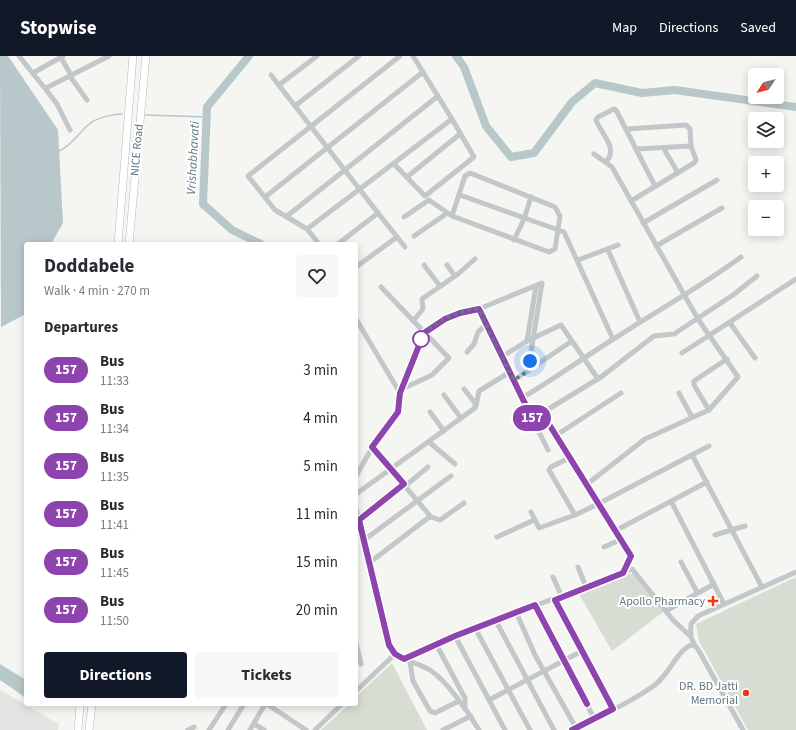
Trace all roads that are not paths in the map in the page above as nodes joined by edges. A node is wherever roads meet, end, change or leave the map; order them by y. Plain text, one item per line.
1 (61, 56) edge
2 (109, 56) edge
3 (132, 56) edge
4 (146, 56) edge
5 (317, 56) edge
6 (359, 56) edge
7 (400, 56) edge
8 (413, 56) edge
9 (21, 57) edge
10 (423, 72) junction
11 (33, 73) junction
12 (271, 75) dead end
13 (70, 76) junction
14 (279, 86) junction
15 (44, 87) junction
16 (438, 96) junction
17 (87, 100) dead end
18 (295, 106) junction
19 (452, 119) junction
20 (311, 126) junction
21 (626, 129) junction
22 (70, 130) dead end
23 (460, 134) junction
24 (691, 146) junction
25 (327, 148) junction
26 (636, 149) junction
27 (664, 149) junction
28 (594, 154) dead end
29 (606, 162) junction
30 (394, 164) junction
31 (345, 169) junction
32 (678, 173) junction
33 (407, 177) junction
34 (717, 180) dead end
35 (655, 186) junction
36 (360, 190) junction
37 (460, 195) junction
38 (265, 197) junction
39 (531, 197) junction
40 (631, 201) junction
41 (722, 208) dead end
42 (378, 213) junction
43 (449, 215) junction
44 (287, 216) junction
45 (404, 216) dead end
46 (524, 219) junction
47 (643, 222) junction
48 (307, 229) junction
49 (559, 231) junction
50 (414, 236) dead end
51 (397, 237) junction
52 (514, 240) junction
53 (118, 242) edge
54 (129, 242) edge
55 (317, 242) edge
56 (341, 242) edge
57 (618, 245) dead end
58 (656, 246) junction
59 (404, 247) dead end
60 (608, 250) junction
61 (741, 257) dead end
62 (475, 259) dead end
63 (578, 260) junction
64 (424, 265) dead end
65 (447, 265) dead end
66 (358, 266) edge
67 (455, 276) junction
68 (757, 276) dead end
69 (796, 280) edge
70 (440, 286) junction
71 (536, 286) junction
72 (381, 287) dead end
73 (685, 296) junction
74 (479, 309) junction
75 (698, 318) junction
76 (413, 321) junction
77 (358, 322) edge
78 (640, 322) junction
79 (730, 323) junction
80 (486, 325) junction
81 (424, 333) junction
82 (710, 336) junction
83 (534, 338) junction
84 (613, 339) junction
85 (527, 341) junction
86 (572, 341) junction
87 (467, 352) dead end
88 (682, 353) dead end
89 (503, 356) junction
90 (755, 358) dead end
91 (727, 359) junction
92 (584, 360) junction
93 (528, 371) junction
94 (510, 372) junction
95 (598, 379) junction
96 (514, 380) junction
97 (464, 389) dead end
98 (401, 391) junction
99 (621, 393) dead end
100 (679, 393) dead end
101 (444, 395) dead end
102 (522, 398) junction
103 (476, 406) junction
104 (709, 410) junction
105 (430, 412) dead end
106 (542, 413) junction
107 (461, 418) junction
108 (692, 418) junction
109 (533, 420) junction
110 (444, 430) junction
111 (555, 436) junction
112 (429, 442) junction
113 (709, 446) dead end
114 (372, 447) junction
115 (548, 450) dead end
116 (692, 455) junction
117 (569, 458) junction
118 (455, 464) dead end
119 (428, 467) dead end
120 (392, 469) junction
121 (358, 472) edge
122 (451, 476) dead end
123 (707, 482) junction
124 (405, 485) junction
125 (586, 485) junction
126 (358, 493) edge
127 (418, 501) junction
128 (672, 501) junction
129 (464, 503) dead end
130 (598, 504) junction
131 (531, 512) dead end
132 (575, 515) junction
133 (358, 516) edge
134 (431, 517) junction
135 (359, 520) junction
136 (534, 520) junction
137 (745, 526) dead end
138 (732, 530) junction
139 (615, 531) junction
140 (715, 535) dead end
141 (497, 537) dead end
142 (364, 540) junction
143 (620, 540) junction
144 (604, 548) dead end
145 (681, 562) dead end
146 (369, 563) junction
147 (578, 567) dead end
148 (796, 572) edge
149 (623, 573) junction
150 (553, 577) dead end
151 (714, 584) junction
152 (586, 587) junction
153 (762, 587) junction
154 (697, 592) junction
155 (562, 597) junction
156 (555, 600) junction
157 (724, 604) junction
158 (535, 605) junction
159 (666, 611) junction
160 (516, 612) junction
161 (496, 621) junction
162 (475, 628) junction
163 (455, 636) junction
164 (690, 636) junction
165 (436, 644) junction
166 (694, 646) junction
167 (358, 651) edge
168 (582, 652) junction
169 (395, 654) junction
170 (404, 659) junction
171 (358, 660) edge
172 (563, 661) junction
173 (410, 662) junction
174 (361, 664) junction
175 (358, 666) edge
176 (544, 671) junction
177 (527, 680) junction
178 (358, 689) edge
179 (508, 690) junction
180 (489, 700) junction
181 (459, 701) junction
182 (80, 706) edge
183 (92, 706) edge
184 (225, 706) edge
185 (243, 706) edge
186 (265, 706) edge
187 (269, 706) edge
188 (337, 706) edge
189 (465, 708) junction
190 (613, 709) junction
191 (471, 716) junction
192 (594, 718) junction
193 (254, 724) junction
194 (194, 727) dead end
195 (574, 729) edge
196 (78, 730) edge
197 (89, 730) edge
198 (188, 730) edge
199 (209, 730) edge
200 (228, 730) edge
201 (250, 730) edge
202 (264, 730) edge
203 (306, 730) edge
204 (315, 730) edge
205 (443, 730) edge
206 (479, 730) edge
207 (505, 730) edge
208 (530, 730) edge
209 (554, 730) edge
210 (743, 730) edge

1 - 11 street
1 - 13 street
2 - 13 street
3 - 53 highway, NICE Road
4 - 54 highway, NICE Road
5 - 14 street
6 - 18 street
7 - 20 street
8 - 10 street
9 - 11 street
10 - 16 street
10 - 25 street
11 - 15 street
12 - 14 street
13 - 15 street
13 - 17 street
14 - 18 street
15 - 22 street
16 - 19 street
16 - 31 street
18 - 20 street
19 - 23 street
19 - 30 street
20 - 25 street
20 - 38 street
21 - 24 street
21 - 26 street
21 - 29 street
23 - 33 street
23 - 33 street
24 - 27 street
24 - 32 street
25 - 31 street
25 - 38 street
26 - 27 street
26 - 35 street
27 - 32 street
28 - 29 street
29 - 40 street
30 - 33 street
30 - 36 street
31 - 36 street
31 - 44 street
32 - 35 street
34 - 47 street
35 - 40 street
36 - 42 street
36 - 48 street
37 - 39 street
37 - 43 street
37 - 46 street
38 - 44 street
39 - 46 street
39 - 49 street
40 - 47 street
41 - 58 street
42 - 51 street
42 - 56 street
43 - 45 street
43 - 50 street
43 - 52 street
44 - 48 street
46 - 49 street
46 - 52 street
47 - 58 street
48 - 55 street
49 - 52 street
49 - 63 street
51 - 59 street
51 - 66 street
57 - 60 street
58 - 73 street
60 - 63 street
60 - 78 street
61 - 73 street
62 - 67 street
63 - 84 street
64 - 70 street
65 - 67 street
67 - 70 street
68 - 75 street
69 - 79 street
70 - 76 street
71 - 74 street
71 - 83 street
71 - 85 street
72 - 76 street
73 - 75 street
73 - 78 street
74 - 80 street
74 - 81 street
75 - 82 street
75 - 95 street
76 - 81 street
77 - 98 street
78 - 84 street
79 - 82 street
79 - 90 street
80 - 87 street
80 - 89 street
81 - 98 street
81 - 98 street
82 - 88 street
82 - 91 street
83 - 85 street
83 - 86 street
83 - 93 street
84 - 92 street
85 - 89 street
86 - 92 street
86 - 93 street
89 - 94 street
91 - 104 street
91 - 104 street
92 - 95 street
92 - 102 street
93 - 96 street
94 - 96 street
94 - 103 street
95 - 106 street
96 - 102 street
97 - 103 street
98 - 114 street
99 - 111 street
100 - 108 street
101 - 107 street
102 - 109 street
103 - 107 street
104 - 108 street
105 - 110 street
106 - 109 street
106 - 111 street
107 - 110 street
108 - 125 street
109 - 115 street
110 - 112 street
111 - 117 street
112 - 118 street
112 - 120 street
113 - 116 street
114 - 120 street
114 - 121 street
116 - 123 street
116 - 130 street
117 - 125 street
117 - 132 street
119 - 124 street
120 - 124 street
120 - 126 street
122 - 127 street
123 - 128 street
123 - 138 street
124 - 127 street
124 - 135 street
125 - 130 street
127 - 134 street
127 - 142 street
128 - 139 street
128 - 151 street
129 - 134 street
130 - 132 street
130 - 139 street
131 - 136 street
132 - 136 street
133 - 135 street
134 - 146 street
135 - 142 street
136 - 141 street
137 - 138 street
138 - 140 street
138 - 153 street
139 - 143 street
142 - 146 street
143 - 144 street
143 - 149 street
145 - 154 street
146 - 169 street
147 - 152 street
148 - 153 street
149 - 152 street
149 - 159 street
150 - 155 street
151 - 154 street
151 - 157 street
152 - 155 street
153 - 157 street
154 - 159 street
155 - 156 street
156 - 158 street
156 - 168 street
157 - 164 street
158 - 160 street
158 - 172 street
159 - 164 street
160 - 161 street
160 - 176 street
161 - 162 street
161 - 177 street
162 - 163 street
162 - 179 street
163 - 165 street
163 - 180 street
164 - 166 street
165 - 170 street
165 - 189 street
166 - 190 street
166 - 210 street
167 - 174 street
168 - 172 street
168 - 190 street
169 - 170 street
169 - 178 street
170 - 173 street
171 - 174 street
172 - 176 street
172 - 192 street
173 - 181 street
173 - 181 street
174 - 175 street
176 - 177 street
176 - 195 street
177 - 179 street
177 - 209 street
179 - 180 street
179 - 208 street
180 - 207 street
181 - 189 street
182 - 196 highway
183 - 197 highway
184 - 199 street
185 - 200 street
186 - 193 street
187 - 203 street
188 - 204 street
189 - 191 street
190 - 192 street
191 - 205 street
191 - 206 street
192 - 195 street
193 - 201 street
193 - 202 street
194 - 198 street

